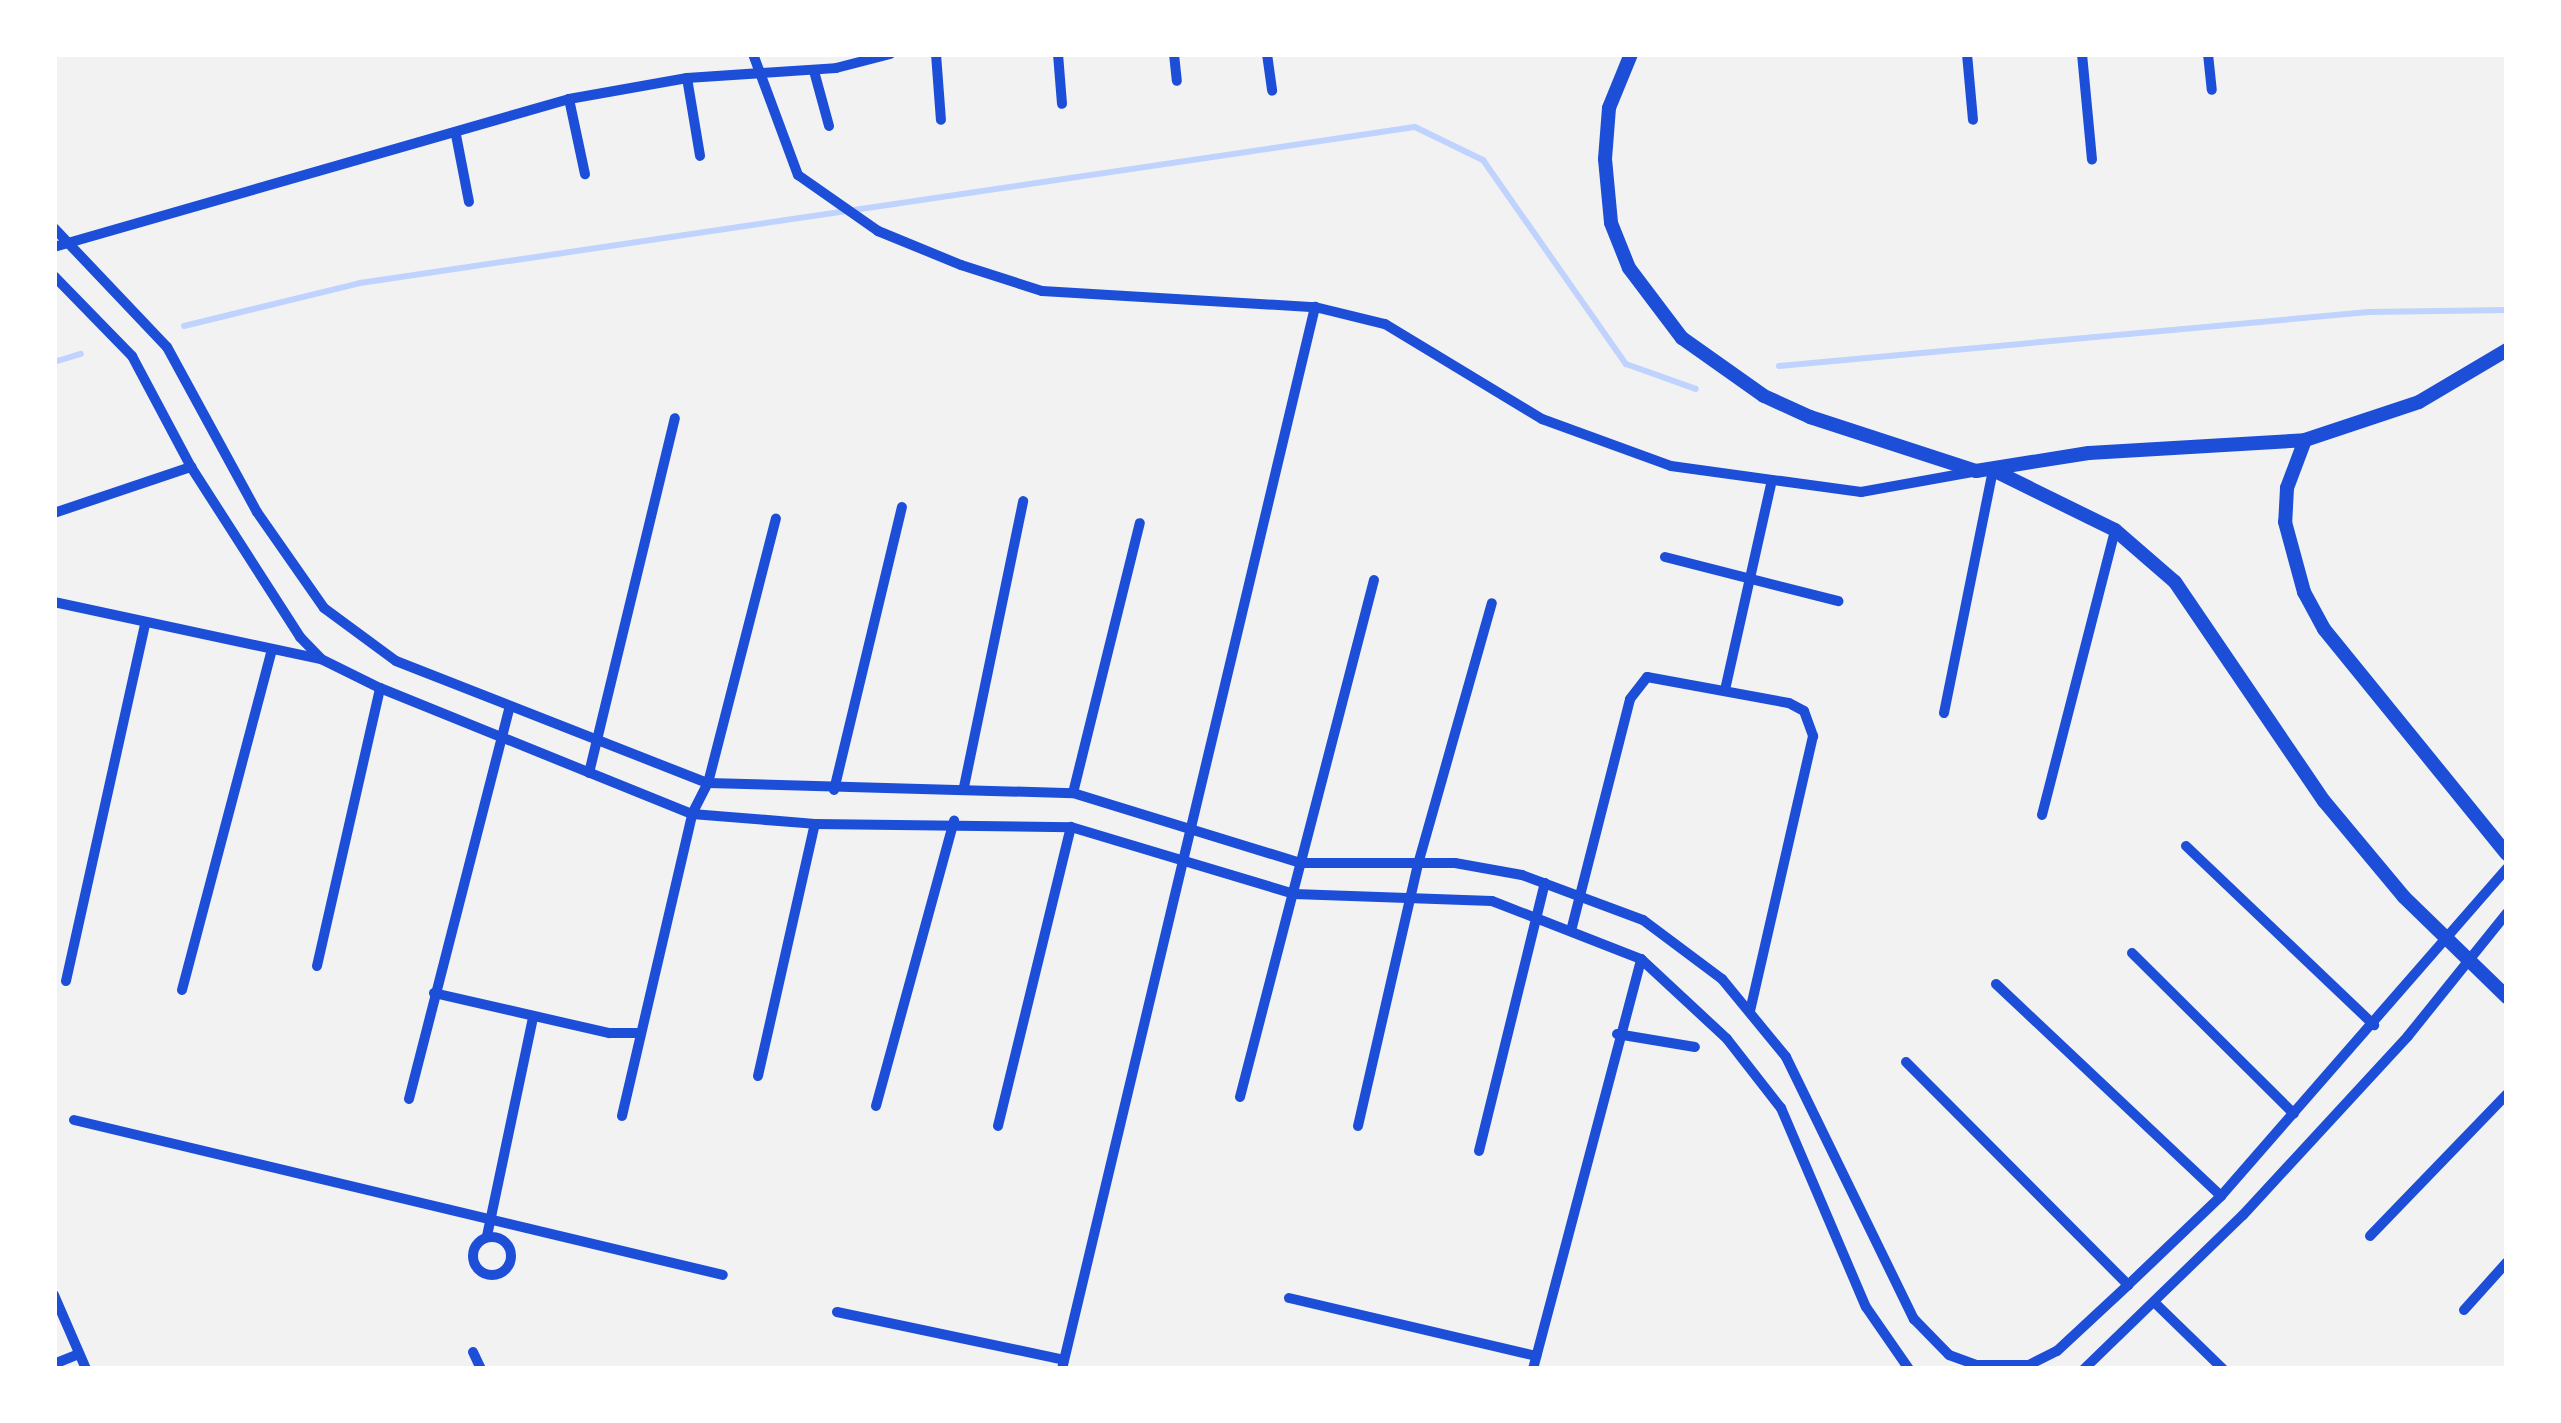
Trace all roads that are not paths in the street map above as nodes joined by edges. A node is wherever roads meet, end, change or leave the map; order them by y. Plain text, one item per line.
1 (753, 54) edge
2 (831, 54) edge
3 (890, 54) edge
4 (936, 54) edge
5 (1058, 54) edge
6 (1174, 54) edge
7 (1267, 54) edge
8 (1631, 54) edge
9 (1966, 54) edge
10 (2082, 54) edge
11 (2207, 54) edge
12 (836, 68) junction
13 (814, 71) junction
14 (760, 76) junction
15 (687, 78) junction
16 (1177, 81) dead end
17 (2212, 90) dead end
18 (1272, 91) dead end
19 (569, 99) junction
20 (1063, 104) dead end
21 (941, 119) dead end
22 (1973, 120) dead end
23 (829, 126) dead end
24 (457, 135) junction
25 (700, 156) dead end
26 (2092, 160) dead end
27 (586, 175) dead end
28 (469, 202) dead end
29 (54, 228) edge
30 (61, 245) edge
31 (54, 276) edge
32 (1316, 308) junction
33 (2507, 350) edge
34 (188, 388) junction
35 (160, 401) junction
36 (675, 418) dead end
37 (2305, 440) junction
38 (191, 466) junction
39 (1993, 470) junction
40 (1976, 471) junction
41 (1771, 485) junction
42 (1023, 501) dead end
43 (902, 507) dead end
44 (54, 513) edge
45 (776, 520) dead end
46 (1140, 523) dead end
47 (2115, 530) junction
48 (1665, 557) dead end
49 (1750, 579) junction
50 (1374, 580) dead end
51 (1838, 601) dead end
52 (54, 602) edge
53 (1492, 603) dead end
54 (145, 626) junction
55 (271, 652) junction
56 (322, 659) junction
57 (380, 688) junction
58 (1725, 690) junction
59 (510, 707) junction
60 (1944, 713) dead end
61 (500, 738) junction
62 (596, 745) junction
63 (589, 772) junction
64 (708, 783) junction
65 (964, 787) junction
66 (834, 790) junction
67 (1073, 793) junction
68 (692, 814) junction
69 (2042, 815) dead end
70 (954, 820) junction
71 (815, 824) junction
72 (1194, 824) junction
73 (1071, 827) junction
74 (2186, 846) dead end
75 (2507, 854) edge
76 (1189, 856) junction
77 (1301, 863) junction
78 (1418, 864) junction
79 (2507, 868) edge
80 (1545, 883) junction
81 (1579, 892) junction
82 (1294, 894) junction
83 (1412, 897) junction
84 (1538, 913) junction
85 (2507, 913) edge
86 (1572, 927) junction
87 (2448, 943) junction
88 (2132, 952) dead end
89 (1641, 959) junction
90 (2467, 962) junction
91 (317, 966) dead end
92 (66, 980) dead end
93 (1996, 984) dead end
94 (182, 990) dead end
95 (434, 993) junction
96 (2507, 997) edge
97 (1750, 1010) junction
98 (533, 1017) junction
99 (2374, 1025) junction
100 (638, 1033) junction
101 (1617, 1034) junction
102 (1695, 1047) dead end
103 (1906, 1062) dead end
104 (758, 1076) dead end
105 (2507, 1094) edge
106 (1240, 1097) dead end
107 (409, 1100) dead end
108 (876, 1106) dead end
109 (2294, 1114) junction
110 (622, 1116) dead end
111 (74, 1120) dead end
112 (998, 1126) dead end
113 (1358, 1126) dead end
114 (1479, 1151) dead end
115 (2221, 1196) junction
116 (491, 1220) junction
117 (488, 1236) dead end
118 (2370, 1236) dead end
119 (2507, 1262) edge
120 (723, 1275) dead end
121 (2128, 1285) junction
122 (54, 1295) edge
123 (1289, 1298) dead end
124 (2154, 1303) junction
125 (2464, 1310) dead end
126 (837, 1312) dead end
127 (473, 1352) dead end
128 (79, 1354) junction
129 (1534, 1363) edge
130 (54, 1364) edge
131 (1063, 1365) edge
132 (2030, 1368) edge
133 (86, 1369) edge
134 (481, 1369) edge
135 (1909, 1369) edge
136 (2084, 1369) edge
137 (2223, 1369) edge

1 - 14 street
2 - 12 street
3 - 12 street
4 - 21 street
5 - 20 street
6 - 16 street
7 - 18 street
8 - 40 street
9 - 22 street
10 - 26 street
11 - 17 street
12 - 13 street
13 - 14 street
13 - 23 street
14 - 15 street
14 - 32 street
15 - 19 street
15 - 25 street
19 - 24 street
19 - 27 street
24 - 28 street
24 - 30 street
29 - 30 street
30 - 34 street
31 - 35 street
32 - 41 street
32 - 72 street
33 - 37 street
34 - 35 street
34 - 59 street
35 - 38 street
36 - 62 street
37 - 39 street
37 - 75 street
38 - 44 street
38 - 56 street
39 - 40 street
39 - 47 street
39 - 60 street
40 - 41 street
41 - 49 street
42 - 65 street
43 - 66 street
45 - 64 street
46 - 67 street
47 - 69 street
47 - 87 street
48 - 49 street
49 - 51 street
49 - 58 street
50 - 77 street
52 - 54 street
53 - 78 street
54 - 55 street
54 - 92 street
55 - 56 street
55 - 94 street
56 - 57 street
57 - 61 street
57 - 91 street
58 - 81 street
58 - 97 street
59 - 61 street
59 - 62 street
61 - 63 street
61 - 95 street
62 - 63 street
62 - 64 street
63 - 68 street
64 - 66 street
64 - 68 street
65 - 66 street
65 - 67 street
67 - 72 street
68 - 71 street
68 - 100 street
70 - 71 street
70 - 73 street
70 - 108 street
71 - 104 street
72 - 76 street
72 - 77 street
73 - 76 street
73 - 112 street
74 - 99 street
76 - 82 street
76 - 131 street
77 - 78 street
77 - 82 street
78 - 80 street
78 - 83 street
79 - 87 street
80 - 81 street
80 - 84 street
81 - 86 street
81 - 97 street
82 - 83 street
82 - 106 street
83 - 84 street
83 - 113 street
84 - 86 street
84 - 114 street
85 - 90 street
86 - 89 street
87 - 90 street
87 - 99 street
88 - 109 street
89 - 101 street
89 - 135 street
90 - 96 street
90 - 124 street
93 - 115 street
95 - 98 street
95 - 107 street
97 - 132 street
98 - 100 street
98 - 116 street
99 - 109 street
100 - 110 street
101 - 102 street
101 - 129 street
103 - 121 street
105 - 118 street
109 - 115 street
111 - 116 street
115 - 121 street
116 - 117 street
116 - 120 street
119 - 125 street
121 - 132 street
122 - 128 street
123 - 129 street
124 - 136 street
124 - 137 street
126 - 131 street
127 - 134 street
128 - 130 street
128 - 133 street

